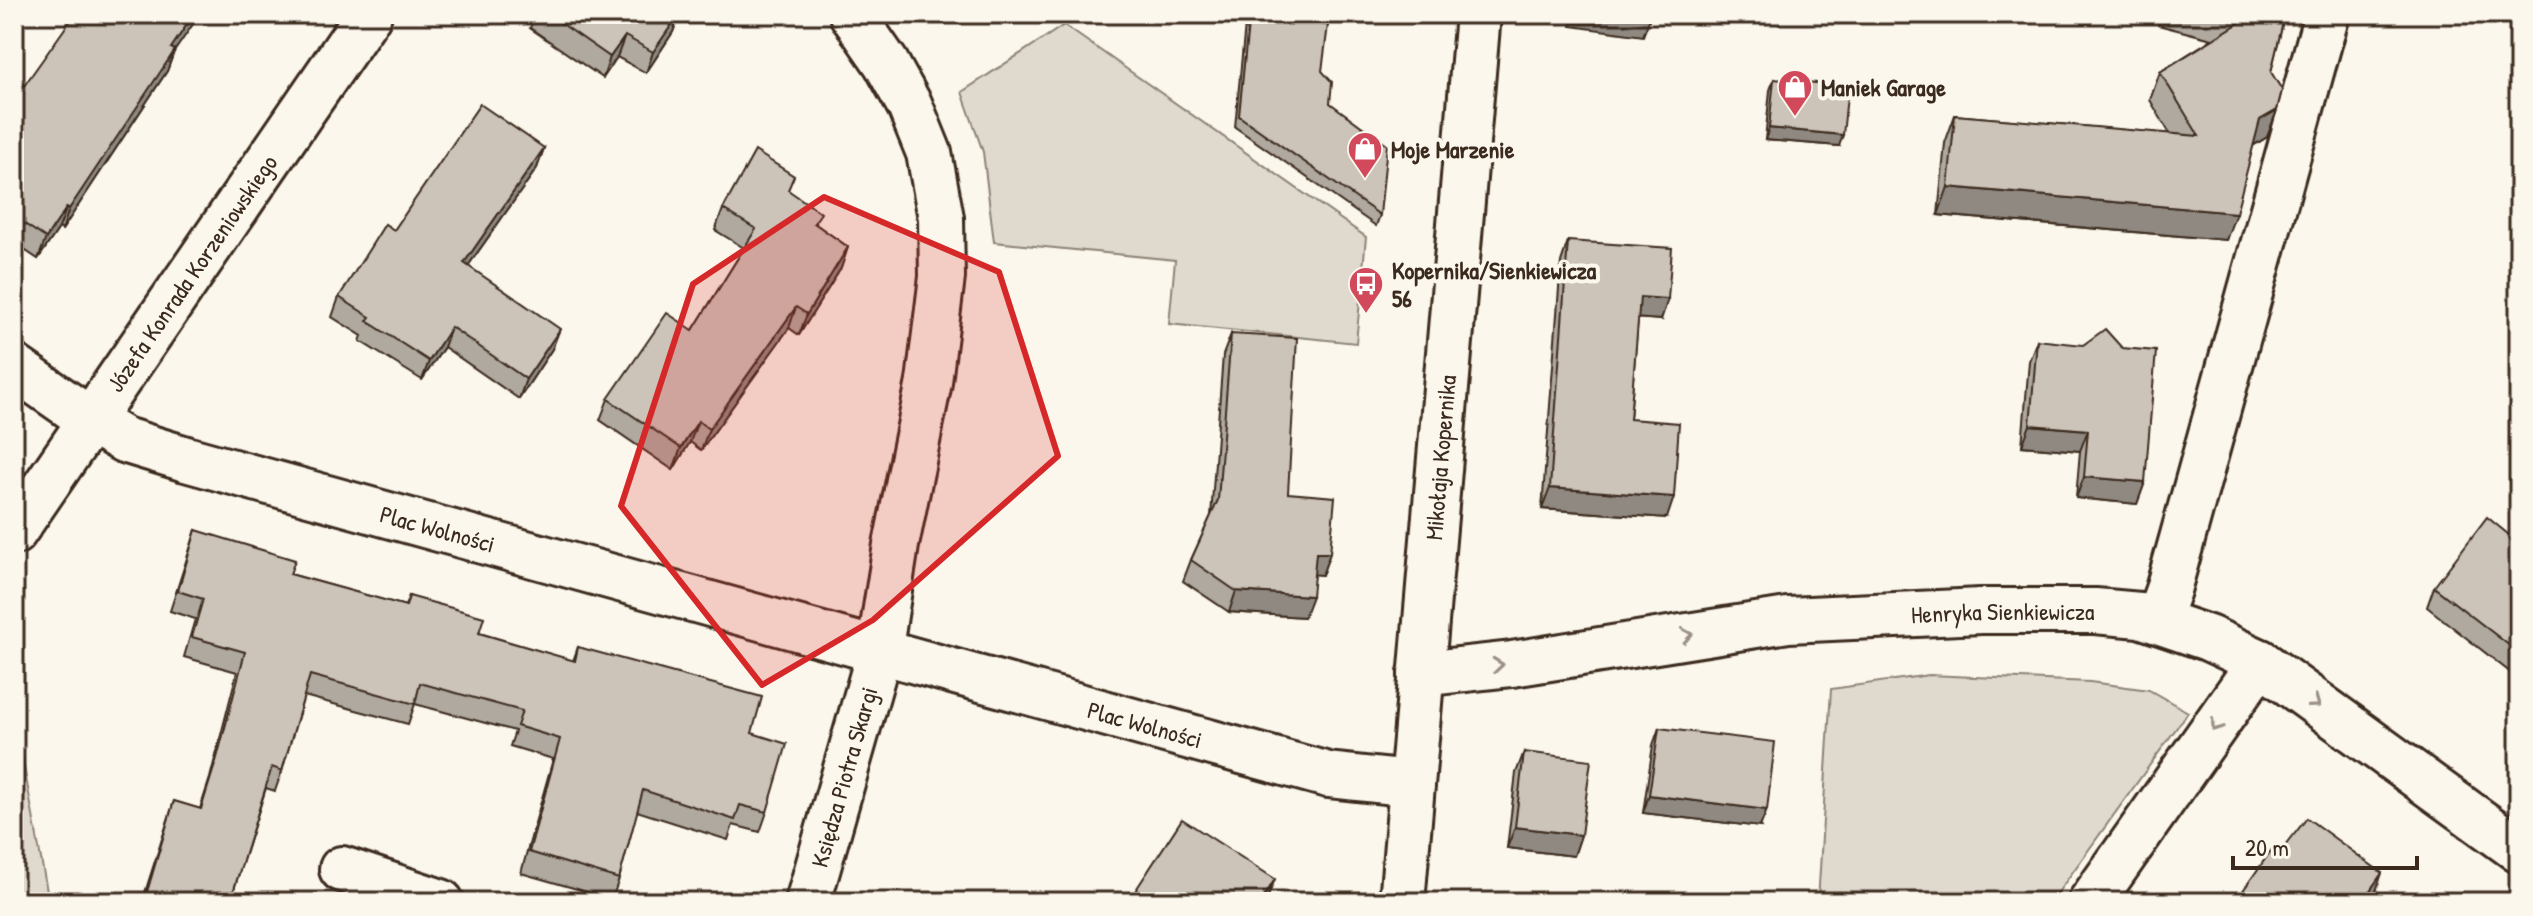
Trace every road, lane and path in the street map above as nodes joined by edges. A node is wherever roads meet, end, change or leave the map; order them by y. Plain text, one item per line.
1 (369, 14) edge
2 (852, 14) edge
3 (1478, 14) edge
4 (2327, 14) edge
5 (14, 367) edge
6 (90, 420) junction
7 (14, 532) edge
8 (2157, 620) junction
9 (879, 653) junction
10 (2260, 662) junction
11 (1421, 674) junction
12 (1412, 784) junction
13 (2519, 850) edge
14 (342, 869) dead end
15 (441, 902) edge
16 (808, 902) edge
17 (1402, 902) edge
18 (2091, 902) edge

1 - 6 street, Józefa Konrada Korzeniowskiego
2 - 9 street
3 - 11 street, Mikołaja Kopernika
4 - 8 street
5 - 6 street, Plac Wolności
6 - 7 street, Józefa Konrada Korzeniowskiego
6 - 9 street, Plac Wolności
8 - 10 street, Henryka Sienkiewicza
11 -> 8 street, Henryka Sienkiewicza
9 - 12 street, Plac Wolności
9 - 16 street, Księdza Piotra Skargi
10 -> 13 street, Henryka Sienkiewicza
10 -> 18 street
11 - 12 street, Mikołaja Kopernika
12 - 17 street, Mikołaja Kopernika
14 - 15 street

